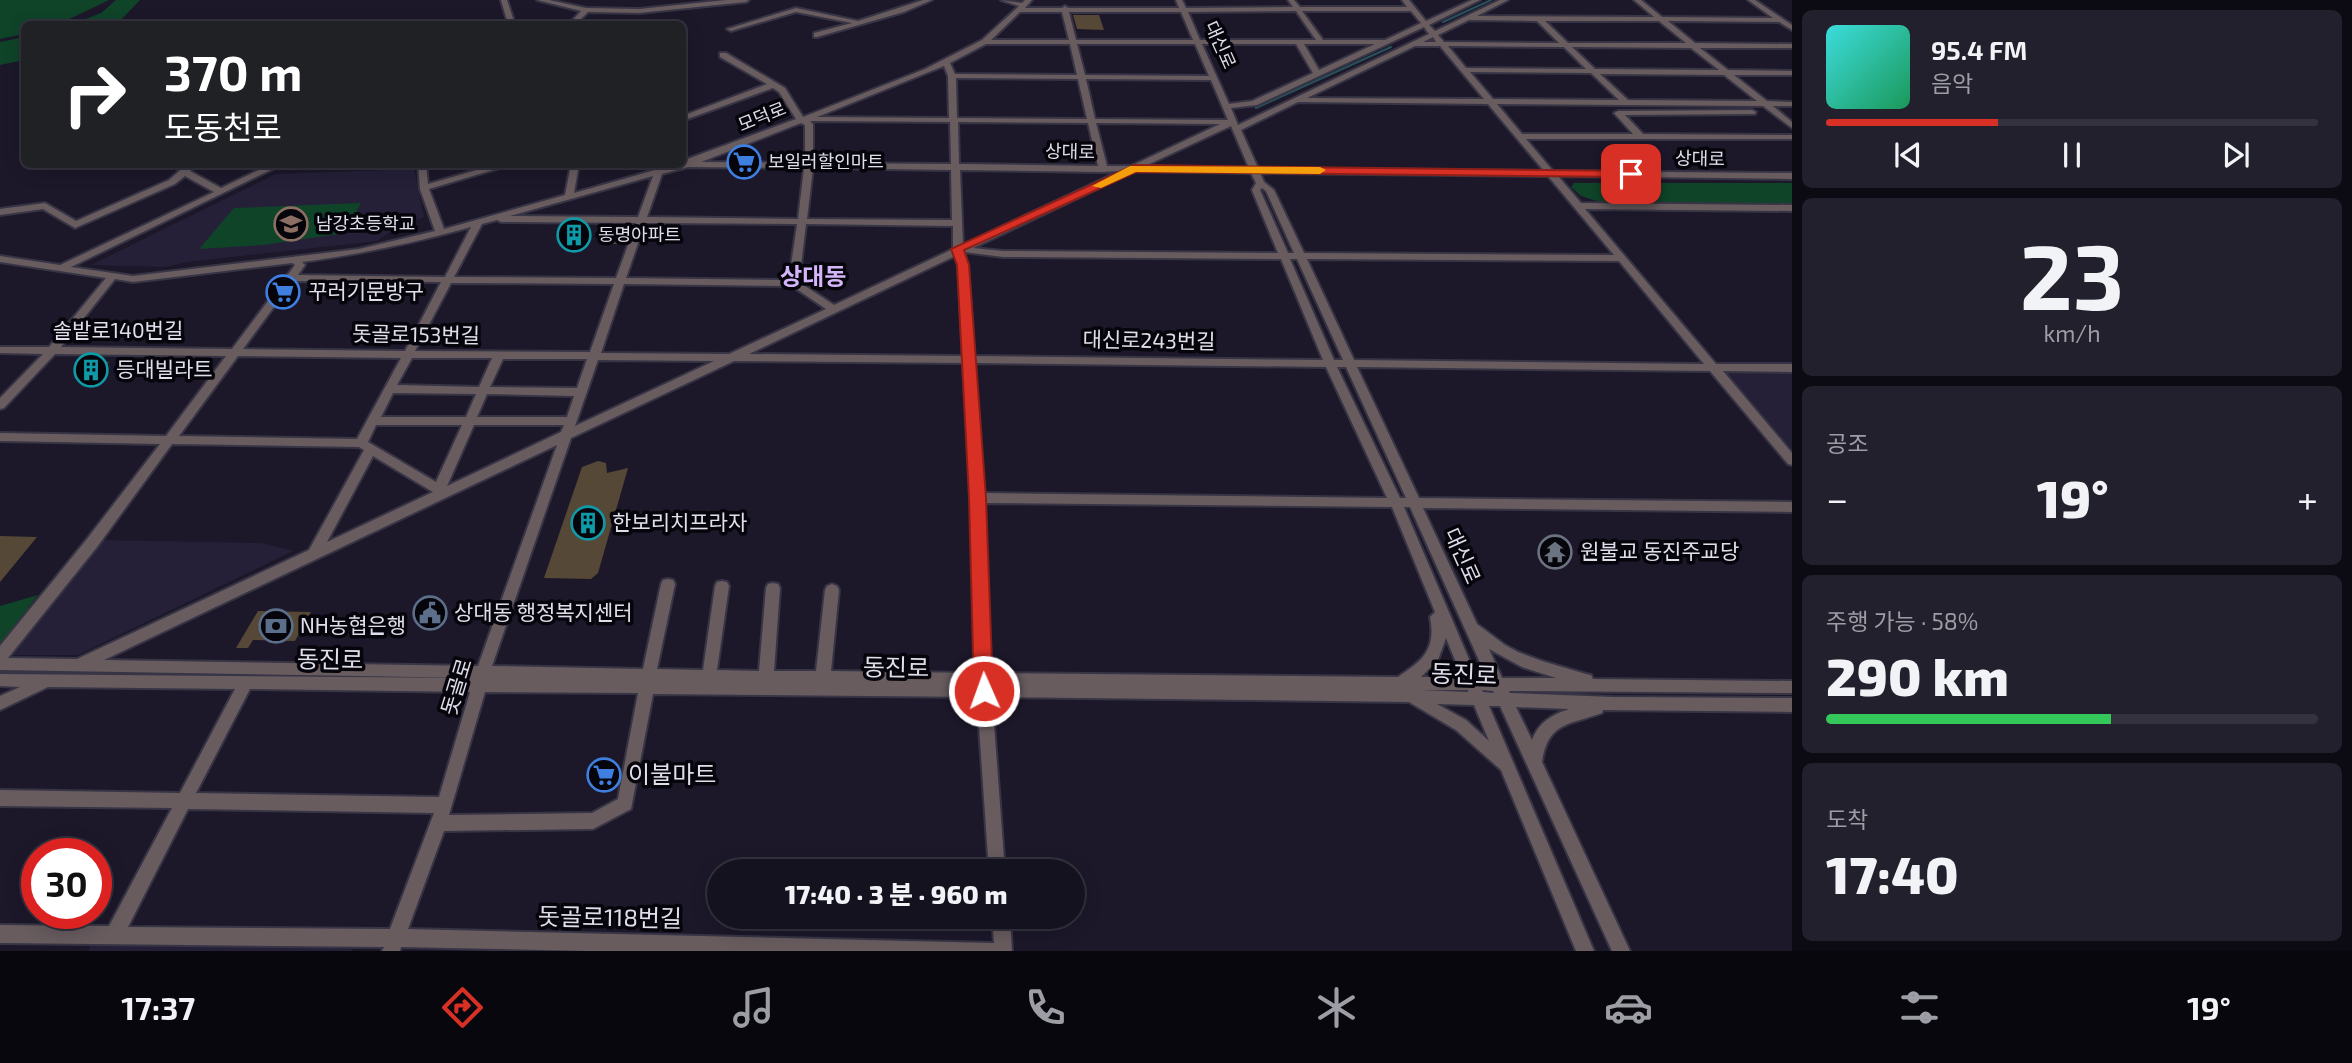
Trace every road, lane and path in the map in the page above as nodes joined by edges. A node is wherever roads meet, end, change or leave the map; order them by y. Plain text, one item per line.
1 (504, 0) edge
2 (540, 0) edge
3 (746, 0) edge
4 (929, 0) edge
5 (1004, 0) edge
6 (1291, 0) edge
7 (1405, 0) edge
8 (1477, 0) edge
9 (1505, 0) edge
10 (1637, 0) edge
11 (1751, 0) edge
12 (1181, 4) edge
13 (1023, 5) edge
14 (1065, 8) junction
15 (586, 9) junction
16 (1297, 9) junction
17 (1412, 9) junction
18 (1466, 18) junction
19 (1538, 18) junction
20 (1660, 18) junction
21 (1435, 19) junction
22 (1780, 20) junction
23 (511, 21) edge
24 (576, 21) edge
25 (855, 22) junction
26 (1426, 23) junction
27 (1452, 25) junction
28 (1792, 28) edge
29 (731, 29) dead end
30 (1410, 31) junction
31 (1434, 33) junction
32 (817, 35) dead end
33 (1424, 38) junction
34 (985, 41) junction
35 (1073, 41) junction
36 (1198, 41) junction
37 (1298, 41) junction
38 (1320, 41) junction
39 (1441, 42) junction
40 (1385, 43) junction
41 (1416, 44) dead end
42 (1564, 44) junction
43 (1692, 45) junction
44 (1792, 46) edge
45 (723, 55) dead end
46 (946, 63) junction
47 (1465, 70) junction
48 (1595, 72) junction
49 (1727, 73) junction
50 (1792, 73) edge
51 (1318, 74) junction
52 (952, 76) junction
53 (1082, 78) junction
54 (1214, 78) junction
55 (773, 85) junction
56 (1296, 100) junction
57 (1491, 102) junction
58 (1626, 103) junction
59 (1765, 104) junction
60 (1792, 104) edge
61 (1250, 105) junction
62 (1228, 106) junction
63 (1775, 112) junction
64 (1267, 114) junction
65 (686, 117) edge
66 (800, 118) junction
67 (953, 119) junction
68 (1092, 120) junction
69 (1234, 124) junction
70 (1792, 126) edge
71 (1519, 136) junction
72 (1641, 136) junction
73 (1792, 137) edge
74 (686, 163) edge
75 (686, 164) edge
76 (809, 164) junction
77 (956, 167) junction
78 (189, 168) edge
79 (262, 168) edge
80 (270, 168) edge
81 (422, 168) edge
82 (495, 168) edge
83 (574, 168) edge
84 (673, 168) edge
85 (1134, 168) junction
86 (1103, 169) junction
87 (1255, 169) junction
88 (266, 170) junction
89 (185, 173) junction
90 (1550, 173) junction
91 (658, 174) junction
92 (1792, 176) edge
93 (1260, 183) junction
94 (424, 188) junction
95 (221, 192) junction
96 (569, 195) junction
97 (1578, 206) junction
98 (1792, 208) edge
99 (0, 212) edge
100 (589, 218) joint
101 (642, 219) junction
102 (483, 220) junction
103 (803, 220) junction
104 (957, 223) junction
105 (440, 232) junction
106 (958, 249) junction
107 (1284, 256) junction
108 (1301, 256) junction
109 (1622, 258) junction
110 (0, 259) edge
111 (295, 260) junction
112 (59, 269) junction
113 (111, 278) junction
114 (291, 278) junction
115 (448, 281) junction
116 (620, 282) junction
117 (794, 283) junction
118 (832, 308) junction
119 (0, 350) edge
120 (52, 351) junction
121 (237, 351) junction
122 (411, 354) junction
123 (499, 355) junction
124 (593, 357) junction
125 (726, 358) junction
126 (967, 359) junction
127 (1330, 363) junction
128 (1351, 363) junction
129 (1714, 368) junction
130 (1792, 368) edge
131 (392, 389) junction
132 (484, 391) junction
133 (581, 392) junction
134 (0, 405) edge
135 (374, 421) junction
136 (470, 421) junction
137 (571, 421) junction
138 (0, 437) edge
139 (566, 437) junction
140 (170, 441) junction
141 (366, 446) junction
142 (1792, 461) edge
143 (442, 491) junction
144 (978, 498) junction
145 (1396, 503) junction
146 (1415, 503) junction
147 (1792, 507) edge
148 (314, 553) junction
149 (668, 584) dead end
150 (722, 586) dead end
151 (773, 588) dead end
152 (832, 590) dead end
153 (1437, 603) junction
154 (1468, 620) junction
155 (0, 657) edge
156 (0, 664) edge
157 (78, 666) junction
158 (709, 676) junction
159 (766, 677) junction
160 (822, 677) junction
161 (481, 679) junction
162 (0, 680) edge
163 (49, 680) junction
164 (648, 681) junction
165 (246, 682) junction
166 (1401, 683) junction
167 (1497, 684) junction
168 (983, 685) junction
169 (1603, 685) junction
170 (1792, 687) edge
171 (1476, 691) junction
172 (1411, 696) junction
173 (1504, 700) junction
174 (0, 703) edge
175 (1613, 704) junction
176 (1792, 705) edge
177 (1534, 762) junction
178 (1509, 769) junction
179 (0, 798) edge
180 (184, 801) junction
181 (445, 805) junction
182 (439, 823) junction
183 (996, 859) edge
184 (1002, 929) edge
185 (0, 934) edge
186 (114, 935) junction
187 (393, 944) edge
188 (990, 951) edge
189 (1003, 951) edge
190 (1585, 951) edge
191 (1621, 951) edge

1 - 23 street
2 - 15 street
3 - 15 street
4 - 25 street
5 - 13 street
6 - 16 street
7 - 17 street
8 - 21 street
9 - 18 street
10 - 20 street
11 - 22 street
12 - 14 street
12 - 16 street
12 - 36 street, 대신로
13 - 14 street
13 - 34 street, 모덕로
14 - 35 street
15 - 24 street
16 - 17 street
16 - 38 street
17 - 26 street
18 - 19 street
18 - 27 street
19 - 20 street
19 - 42 street
20 - 22 street
20 - 43 street
21 - 26 street
21 - 27 street
22 - 28 street
25 - 29 street
25 - 32 street
26 - 30 street
26 - 31 street
27 - 31 street
30 - 33 street
30 - 40 street
31 - 33 street
31 - 39 street
33 - 56 street
34 - 35 street
34 - 46 street, 모덕로
35 - 36 street
35 - 53 street
36 - 37 street
36 - 54 street, 대신로
37 - 38 street
37 - 51 street
38 - 40 street
39 - 41 street
39 - 42 street
39 - 47 street
40 - 51 street
42 - 43 street
42 - 48 street
43 - 44 street
43 - 49 street
45 - 55 street
46 - 52 street
46 - 66 street, 모덕로
47 - 48 street
47 - 57 street
48 - 49 street
48 - 58 street
49 - 50 street
49 - 59 street
51 - 61 street
52 - 53 street
52 - 67 street
53 - 54 street
53 - 68 street
54 - 62 street, 대신로
55 - 65 street
55 - 66 street
56 - 57 street
56 - 64 street
57 - 58 street
57 - 71 street
58 - 59 street
59 - 60 street
59 - 63 street
61 - 62 street
61 - 64 street
62 - 69 street, 대신로
63 - 70 street
63 - 72 street
64 - 69 street
66 - 67 street
66 - 74 street, 모덕로
66 - 76 street
67 - 68 street
67 - 77 street
68 - 69 street
68 - 86 street
69 - 85 street
69 - 87 street, 대신로
71 - 72 street
71 - 90 street
72 - 73 street
75 - 76 street, 상대로
76 - 77 street, 상대로
76 - 103 street
77 - 86 street, 상대로
77 - 104 street
78 - 89 street
79 - 88 street
80 - 88 street
81 - 94 street
82 - 94 street
83 - 96 street
84 - 91 street, 모덕로
85 - 86 street, 상대로
85 - 87 street, 상대로
85 - 106 street
87 - 90 street, 상대로
87 - 93 street, 대신로
88 - 95 street
89 - 95 street
89 - 99 street
90 - 92 street, 상대로
90 - 97 street
91 - 96 street, 모덕로
91 - 101 street, 돗골로
93 - 107 street, 대신로
93 - 108 street, 대신로
94 - 105 street
95 - 112 street
96 - 102 street, 모덕로
97 - 98 street
97 - 109 street
100 - 101 street
100 - 102 street, 모덕로
101 - 103 street
101 - 116 street, 돗골로
102 - 105 street, 모덕로
102 - 115 street
103 - 104 street
103 - 117 street
104 - 106 street
105 - 111 street, 모덕로
106 - 107 street
106 - 118 street
106 - 126 street
107 - 108 street
107 - 127 street, 대신로
108 - 109 street
108 - 128 street, 대신로
109 - 129 street
110 - 112 street, 모덕로
111 - 113 street, 모덕로
111 - 114 street
112 - 113 street, 모덕로
113 - 120 street
114 - 115 street
114 - 121 street
115 - 116 street
115 - 122 street
116 - 117 street
116 - 124 street, 돗골로
117 - 118 street
118 - 125 street
119 - 120 street, 솔밭로140번길
120 - 121 street, 솔밭로140번길
120 - 134 street
121 - 122 street, 돗골로153번길
121 - 140 street
122 - 123 street, 돗골로153번길
122 - 131 street
123 - 124 street, 돗골로153번길
123 - 132 street
124 - 125 street
124 - 133 street, 돗골로
125 - 126 street, 대신로243번길
125 - 139 street
126 - 127 street, 대신로243번길
126 - 144 street
127 - 128 street, 대신로243번길
127 - 145 street, 대신로
128 - 129 street, 대신로243번길
128 - 146 street, 대신로
129 - 130 street, 대신로243번길
129 - 142 street
131 - 132 street
131 - 135 street
132 - 133 street
132 - 136 street
133 - 137 street, 돗골로
135 - 136 street
135 - 141 street
136 - 137 street
136 - 143 street
137 - 139 street, 돗골로
138 - 140 street
139 - 143 street
139 - 161 street, 돗골로
140 - 141 street
140 - 155 street
141 - 143 street
141 - 148 street
143 - 148 street
144 - 145 street
144 - 168 street
145 - 146 street
145 - 153 street, 대신로
146 - 147 street
146 - 154 street, 대신로
148 - 157 street
149 - 164 street
150 - 158 street
151 - 159 street
152 - 160 street
153 - 166 street
153 - 171 street, 대신로
154 - 167 street, 대신로
154 - 169 street
156 - 157 street, 동진로
157 - 161 street, 동진로
157 - 163 street
158 - 159 street, 동진로
158 - 164 street, 동진로
159 - 160 street, 동진로
160 - 168 street, 동진로
161 - 164 street, 동진로
161 - 165 street, 동진로
161 - 181 street, 돗골로
162 - 163 street, 동진로
163 - 165 street, 동진로
163 - 174 street
164 - 168 street, 동진로
164 - 182 street
165 - 180 street
166 - 168 street, 동진로
166 - 171 street, 동진로
167 - 169 street, 동진로
167 - 171 street, 동진로
167 - 173 street, 대신로
168 - 172 street, 동진로
168 - 183 street
169 - 170 street, 동진로
171 - 172 street, 동진로
171 - 173 street, 동진로
171 - 178 street, 대신로
172 - 178 street
173 - 175 street, 동진로
173 - 177 street, 대신로
175 - 176 street, 동진로
175 - 177 street
177 - 191 street, 대신로
178 - 190 street, 대신로
179 - 180 street
180 - 181 street
180 - 186 street
181 - 182 street, 돗골로
182 - 187 street, 돗골로
184 - 189 street
185 - 186 street
186 - 187 street
187 - 188 street, 돗골로118번길

